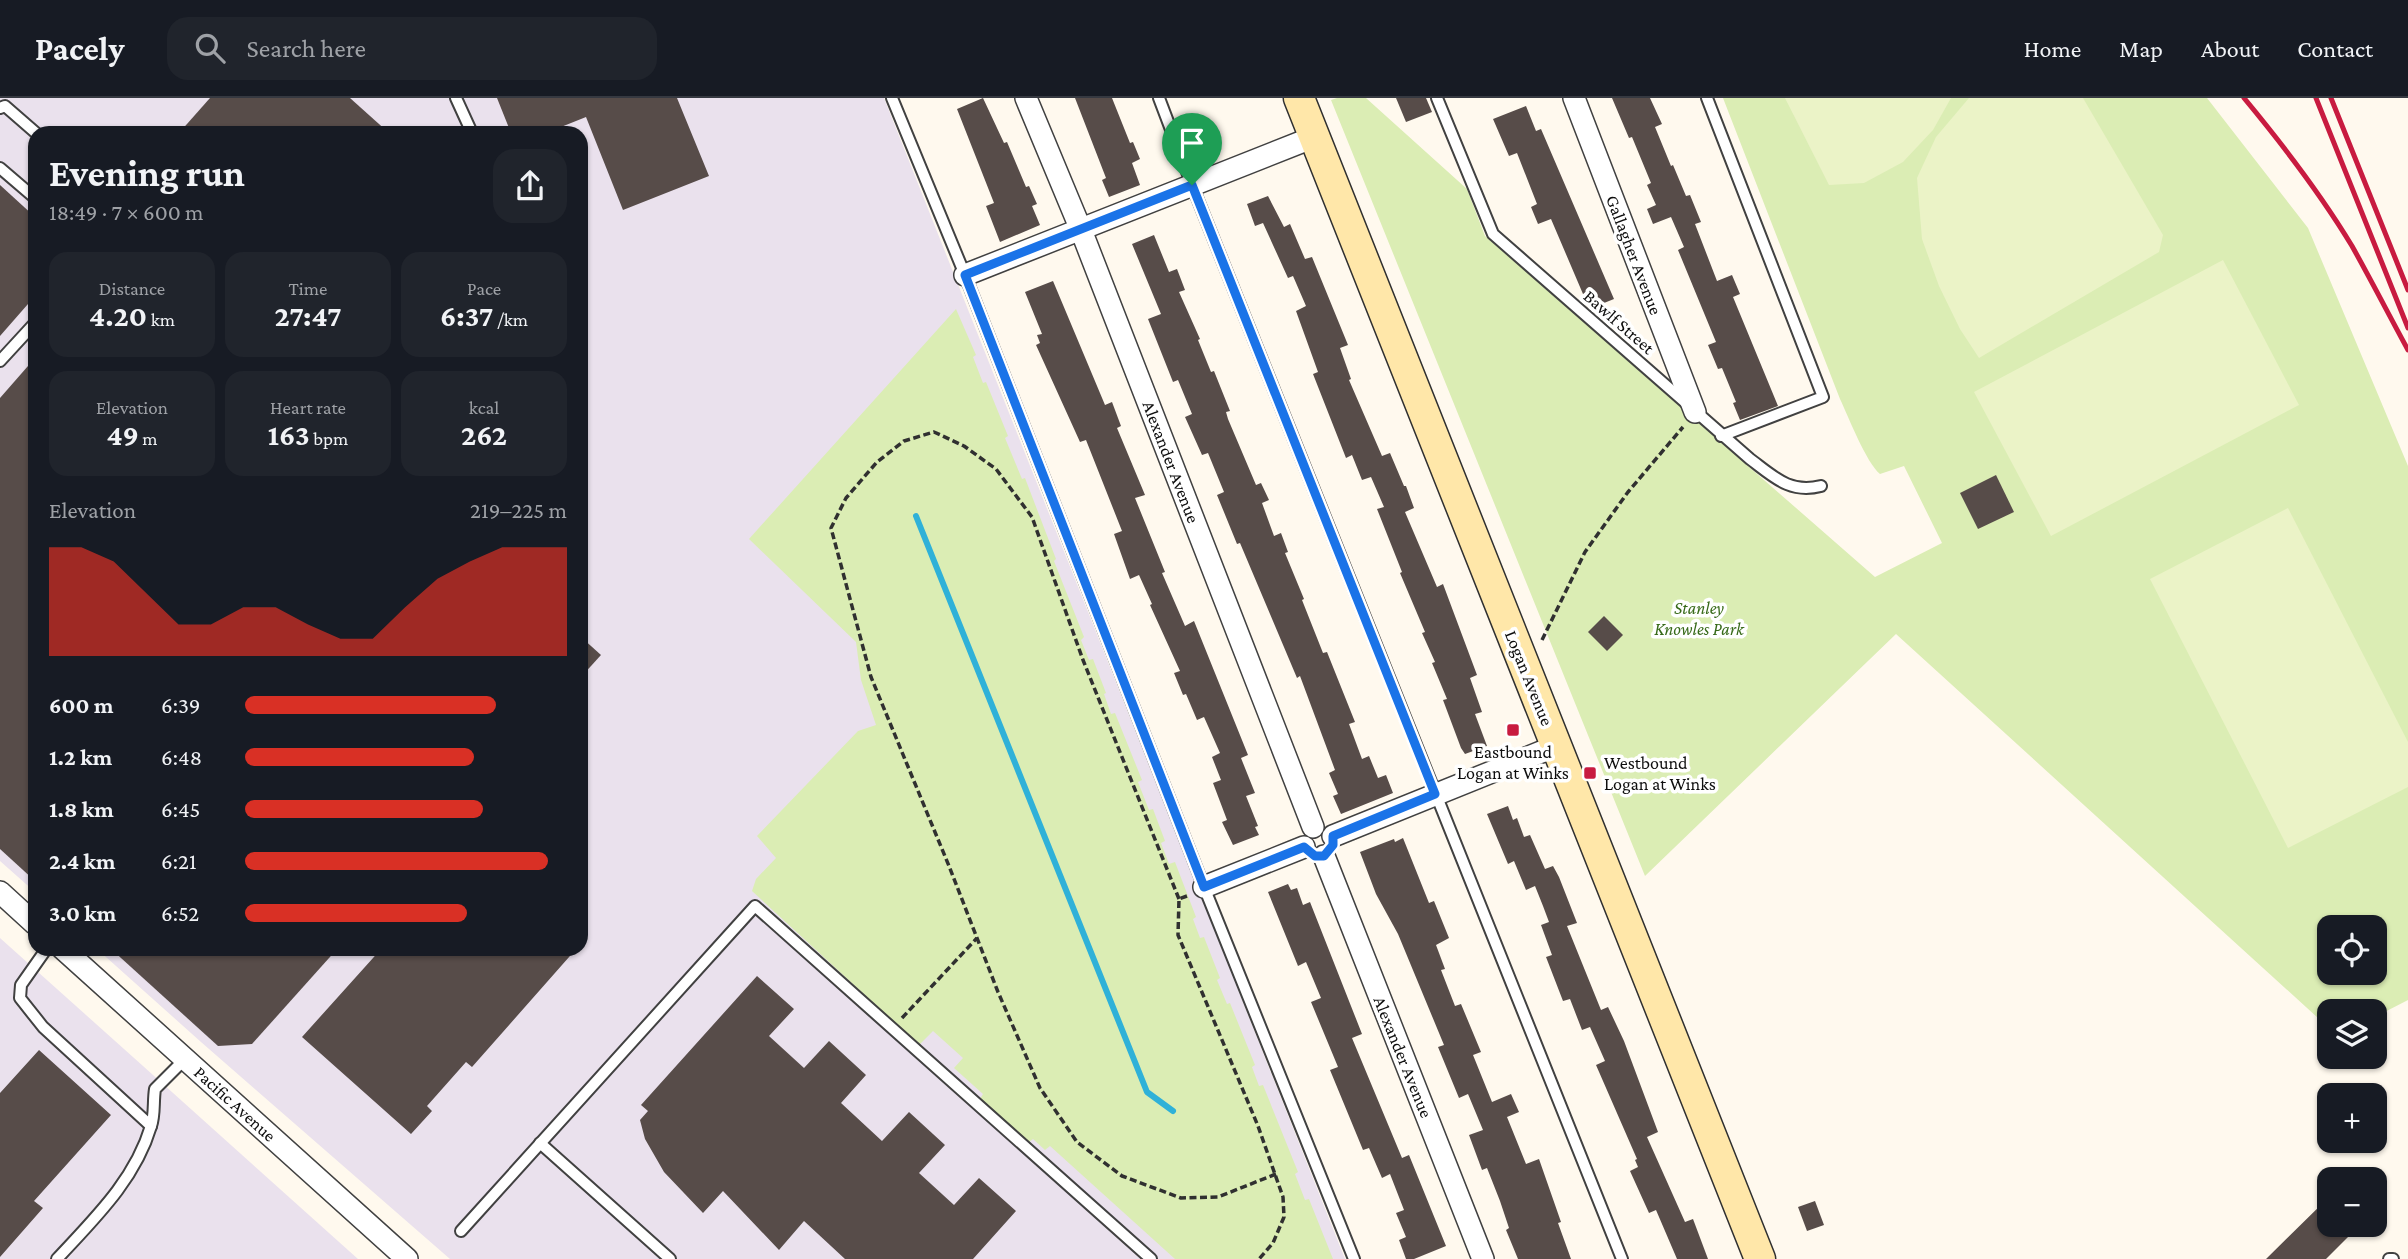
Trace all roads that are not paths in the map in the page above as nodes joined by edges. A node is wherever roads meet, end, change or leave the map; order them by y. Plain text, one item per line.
1 (456, 98) edge
2 (892, 98) edge
3 (1026, 98) edge
4 (1159, 98) edge
5 (1299, 98) edge
6 (1437, 98) edge
7 (1574, 98) edge
8 (1707, 98) edge
9 (0, 108) edge
10 (28, 126) edge
11 (469, 126) edge
12 (1314, 137) junction
13 (0, 168) edge
14 (1192, 185) junction
15 (28, 192) edge
16 (1081, 230) junction
17 (965, 275) junction
18 (28, 331) edge
19 (0, 361) edge
20 (1695, 412) junction
21 (1721, 436) junction
22 (1821, 486) dead end
23 (1556, 746) junction
24 (1435, 794) junction
25 (1313, 827) junction
26 (1333, 836) junction
27 (1314, 851) junction
28 (1204, 887) junction
29 (0, 892) edge
30 (28, 918) edge
31 (41, 956) edge
32 (71, 956) edge
33 (185, 1059) junction
34 (151, 1126) junction
35 (540, 1143) junction
36 (461, 1231) dead end
37 (57, 1259) edge
38 (407, 1259) edge
39 (670, 1259) edge
40 (1151, 1259) edge
41 (1354, 1259) edge
42 (1483, 1259) edge
43 (1622, 1259) edge
44 (1760, 1259) edge

1 - 11 lane
2 - 17 lane
3 - 16 street, Alexander Avenue
4 - 14 lane
5 - 12 main road, Logan Avenue
6 - 20 lane, Bawlf Street
7 - 20 street, Gallagher Avenue
8 - 21 lane
9 - 10 lane
12 - 14 street
12 - 23 main road, Logan Avenue
13 - 15 lane
14 - 16 street
14 - 24 lane
16 - 17 street
16 - 25 street, Alexander Avenue
17 - 28 lane
18 - 19 lane
20 - 21 lane, Bawlf Street
21 - 22 lane, Bawlf Street
23 - 24 street
23 - 44 main road, Logan Avenue
24 - 26 street
24 - 43 lane
25 - 26 street
25 - 27 street
26 - 27 street
27 - 28 street
27 - 42 street, Alexander Avenue
28 - 41 lane
29 - 30 street
31 - 34 lane
32 - 33 street, Pacific Avenue
33 - 34 lane
33 - 38 street, Pacific Avenue
34 - 37 lane
35 - 36 lane
35 - 39 lane
35 - 40 lane

